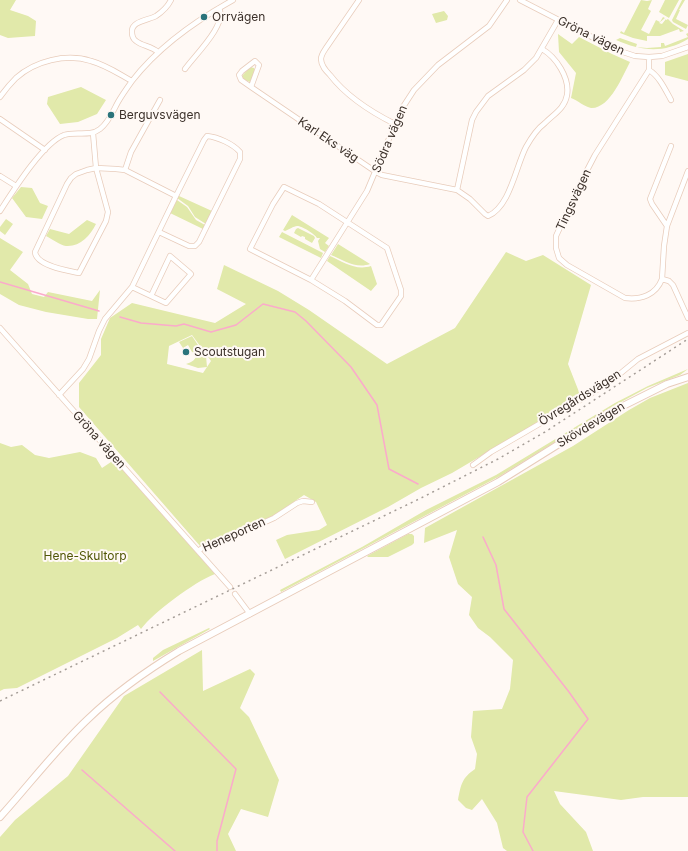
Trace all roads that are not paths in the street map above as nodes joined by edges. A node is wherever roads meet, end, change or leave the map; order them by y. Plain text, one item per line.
1 (171, 0) edge
2 (233, 0) edge
3 (359, 0) edge
4 (507, 0) edge
5 (520, 0) edge
6 (219, 8) junction
7 (558, 20) junction
8 (688, 47) edge
9 (542, 48) junction
10 (158, 52) junction
11 (649, 57) junction
12 (185, 69) dead end
13 (649, 70) junction
14 (132, 81) junction
15 (251, 87) junction
16 (0, 97) edge
17 (160, 100) dead end
18 (671, 100) dead end
19 (0, 119) edge
20 (395, 124) junction
21 (93, 133) junction
22 (671, 146) dead end
23 (45, 150) junction
24 (96, 168) junction
25 (125, 170) junction
26 (688, 171) edge
27 (376, 172) junction
28 (0, 176) edge
29 (16, 186) junction
30 (457, 190) junction
31 (176, 196) junction
32 (0, 211) edge
33 (347, 222) junction
34 (667, 226) junction
35 (159, 232) junction
36 (662, 279) junction
37 (311, 280) junction
38 (132, 287) junction
39 (151, 296) junction
40 (688, 318) edge
41 (0, 328) edge
42 (688, 333) edge
43 (688, 377) edge
44 (59, 395) junction
45 (472, 465) dead end
46 (312, 502) dead end
47 (198, 551) junction
48 (230, 587) dead end
49 (235, 594) dead end
50 (250, 614) junction
51 (0, 818) edge

1 - 10 street
2 - 6 street
3 - 20 street
4 - 20 street, Södra vägen
5 - 7 street, Gröna vägen
6 - 10 street
6 - 12 street
7 - 9 street
7 - 11 street, Gröna vägen
8 - 11 street, Gröna vägen
9 - 30 street
9 - 30 street
10 - 14 street
11 - 13 street
13 - 18 street
13 - 36 street, Tingsvägen
14 - 16 street
14 - 21 street
15 - 15 street, Karl Eks väg
15 - 27 street, Karl Eks väg
17 - 25 street
19 - 23 street
20 - 27 street, Södra vägen
21 - 23 street
21 - 24 street
22 - 34 street
23 - 29 street
24 - 24 street
24 - 25 street
25 - 31 street
26 - 34 street
27 - 30 street, Karl Eks väg
27 - 33 street, Södra vägen
28 - 29 street
29 - 32 street
31 - 35 street
31 - 35 street
33 - 37 street, Södra vägen
33 - 37 street
33 - 37 street
34 - 36 street
35 - 38 street
36 - 40 street
38 - 39 street
38 - 44 street
39 - 39 street
41 - 44 street, Gröna vägen
42 - 45 street, Övregårdsvägen
43 - 50 main road, Skövdevägen
44 - 47 street, Gröna vägen
46 - 47 street, Heneporten
47 - 48 street, Heneporten
49 - 50 street
50 - 51 main road, Skövdevägen

